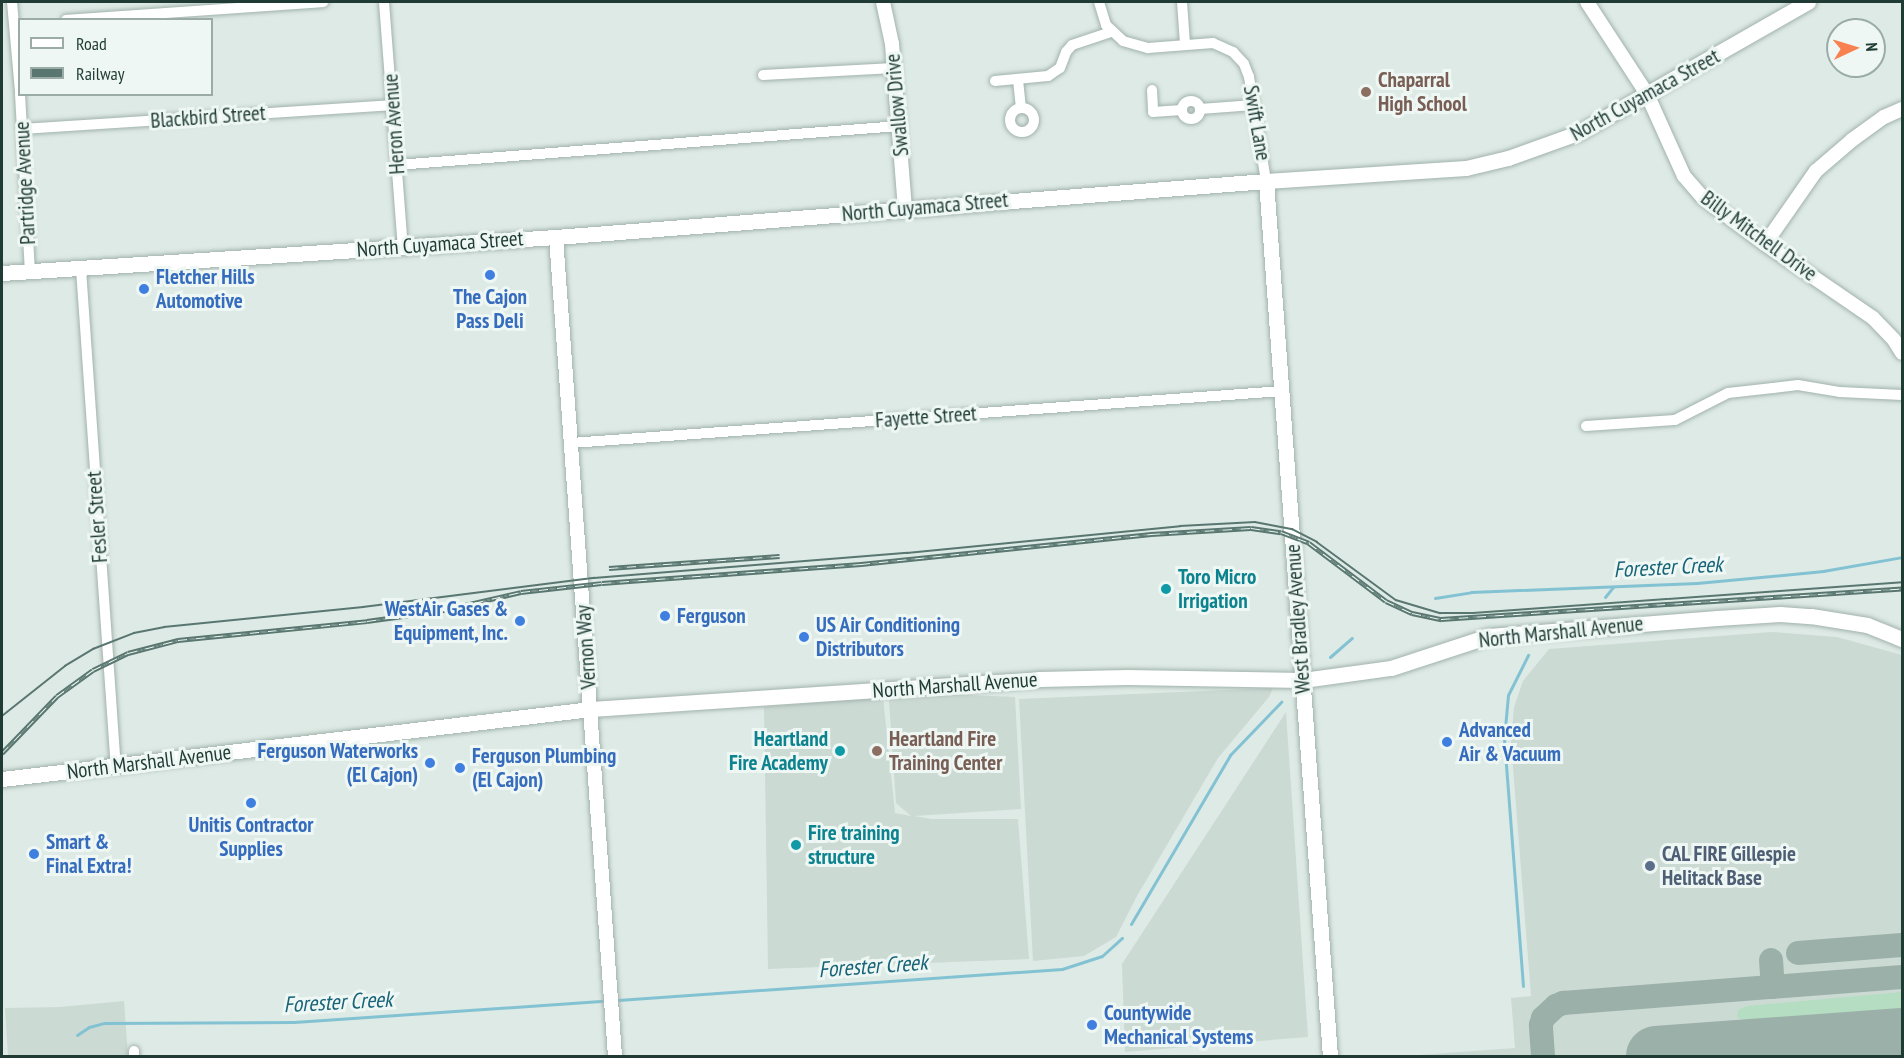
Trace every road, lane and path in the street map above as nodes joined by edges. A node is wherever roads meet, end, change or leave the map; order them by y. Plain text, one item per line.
1 (12, 2) edge
2 (323, 2) edge
3 (384, 2) edge
4 (883, 2) edge
5 (1099, 2) edge
6 (1182, 2) edge
7 (1587, 2) edge
8 (1808, 2) edge
9 (95, 18) edge
10 (16, 23) edge
11 (2, 24) edge
12 (1111, 32) junction
13 (1185, 44) junction
14 (18, 58) edge
15 (894, 68) junction
16 (763, 75) dead end
17 (1018, 80) junction
18 (995, 81) dead end
19 (1152, 90) dead end
20 (1647, 94) junction
21 (20, 96) edge
22 (393, 105) junction
23 (1254, 105) junction
24 (1021, 108) dead end
25 (1902, 109) edge
26 (899, 126) junction
27 (23, 129) junction
28 (397, 165) junction
29 (1266, 181) junction
30 (905, 208) junction
31 (556, 237) junction
32 (1765, 244) junction
33 (403, 247) junction
34 (81, 269) junction
35 (30, 271) junction
36 (2, 273) edge
37 (1902, 353) edge
38 (1282, 391) junction
39 (1902, 395) edge
40 (1586, 426) dead end
41 (571, 443) junction
42 (1902, 639) edge
43 (1303, 680) junction
44 (591, 709) junction
45 (116, 765) junction
46 (2, 779) edge
47 (615, 1056) edge
48 (1330, 1056) edge

1 - 10 street, Partridge Avenue
2 - 9 street
3 - 22 street, Heron Avenue
4 - 15 street, Swallow Drive
5 - 12 street
6 - 13 street
7 - 20 street, Billy Mitchell Drive
8 - 20 main road, North Cuyamaca Street
10 - 11 street
10 - 14 street, Partridge Avenue
12 - 13 street, Swift Lane
12 - 17 street
13 - 23 street, Swift Lane
15 - 16 street
15 - 26 street, Swallow Drive
17 - 18 street
17 - 24 street
19 - 23 street
20 - 29 main road, North Cuyamaca Street
20 - 32 street, Billy Mitchell Drive
21 - 27 street, Partridge Avenue
22 - 27 street, Blackbird Street
22 - 28 street, Heron Avenue
23 - 29 street, Swift Lane
25 - 32 street
26 - 28 street
26 - 30 street, Swallow Drive
27 - 35 street, Partridge Avenue
28 - 33 street, Heron Avenue
29 - 30 main road, North Cuyamaca Street
29 - 38 main road, West Bradley Avenue
30 - 31 main road, North Cuyamaca Street
31 - 33 main road, North Cuyamaca Street
31 - 41 street, Vernon Way
32 - 37 street, Billy Mitchell Drive
33 - 34 main road, North Cuyamaca Street
34 - 35 main road, North Cuyamaca Street
34 - 45 street, Fesler Street
35 - 36 main road, North Cuyamaca Street
38 - 41 street, Fayette Street
38 - 43 main road, West Bradley Avenue
39 - 40 street
41 - 44 street, Vernon Way
42 - 43 main road, North Marshall Avenue
43 - 44 main road, North Marshall Avenue
43 - 48 main road, West Bradley Avenue
44 - 45 main road, North Marshall Avenue
44 - 47 street, Vernon Way
45 - 46 main road, North Marshall Avenue

